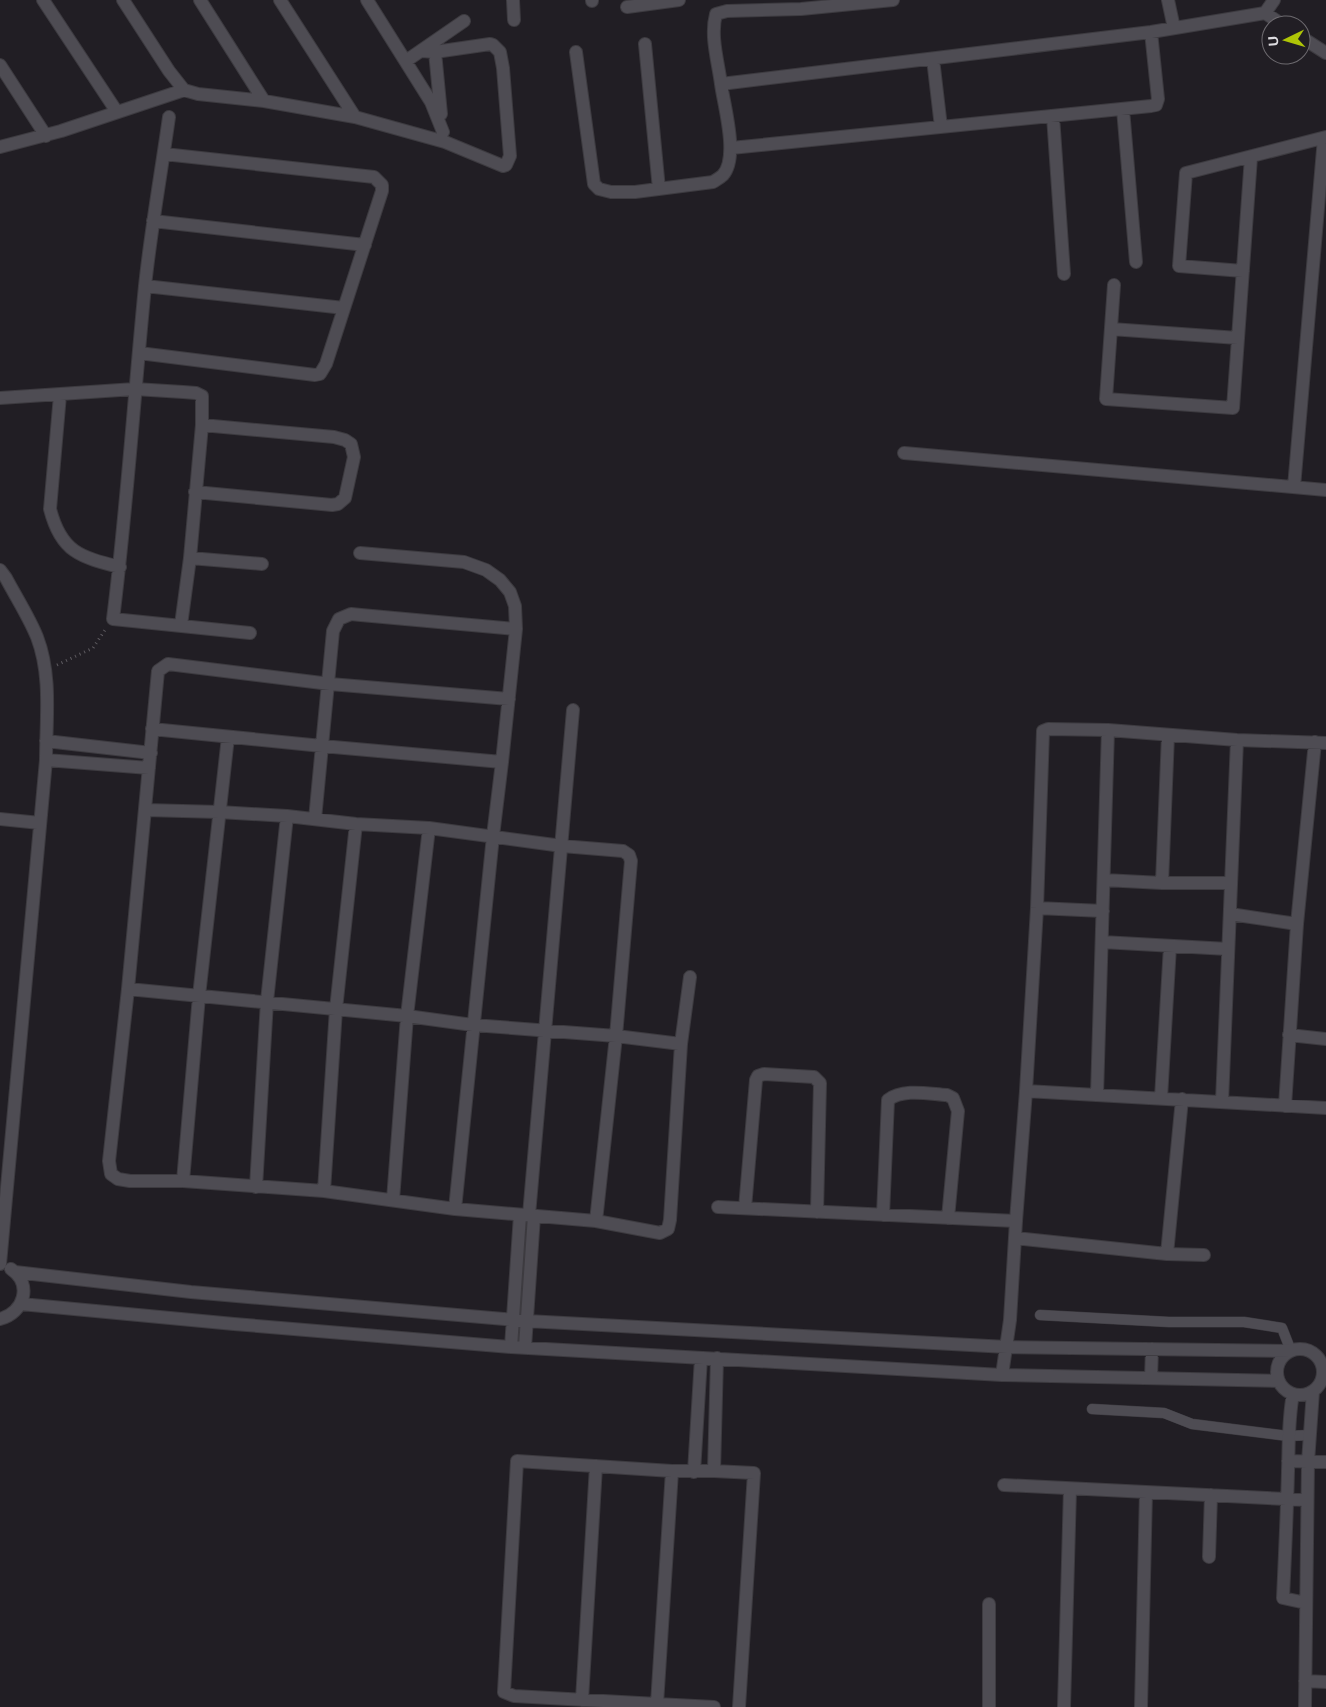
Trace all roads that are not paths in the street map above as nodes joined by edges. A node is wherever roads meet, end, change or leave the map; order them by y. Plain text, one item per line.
1 (43, 0) edge
2 (123, 0) edge
3 (200, 0) edge
4 (280, 0) edge
5 (513, 0) edge
6 (679, 0) edge
7 (893, 0) edge
8 (1168, 0) edge
9 (1274, 0) edge
10 (369, 1) edge
11 (801, 4) edge
12 (627, 7) dead end
13 (1265, 13) junction
14 (1268, 15) edge
15 (464, 20) dead end
16 (514, 20) dead end
17 (1174, 28) junction
18 (1151, 32) junction
19 (1311, 43) edge
20 (645, 44) dead end
21 (428, 51) junction
22 (576, 52) dead end
23 (1326, 53) edge
24 (933, 59) junction
25 (406, 61) junction
26 (0, 65) edge
27 (721, 84) junction
28 (184, 90) junction
29 (264, 101) junction
30 (1123, 109) junction
31 (117, 112) junction
32 (1053, 116) junction
33 (169, 117) dead end
34 (356, 117) junction
35 (941, 127) junction
36 (46, 136) junction
37 (444, 137) junction
38 (1325, 138) edge
39 (0, 147) edge
40 (731, 148) junction
41 (164, 154) junction
42 (1251, 157) junction
43 (659, 188) junction
44 (153, 221) junction
45 (365, 245) junction
46 (1136, 262) dead end
47 (1243, 271) junction
48 (1064, 274) dead end
49 (1114, 285) dead end
50 (146, 286) junction
51 (344, 308) junction
52 (1111, 329) junction
53 (1238, 338) junction
54 (139, 353) junction
55 (135, 389) junction
56 (60, 395) junction
57 (0, 398) edge
58 (202, 425) junction
59 (904, 453) dead end
60 (1294, 487) junction
61 (1326, 490) edge
62 (195, 492) junction
63 (360, 553) dead end
64 (190, 558) junction
65 (262, 564) dead end
66 (120, 567) junction
67 (0, 570) edge
68 (181, 625) junction
69 (516, 629) junction
70 (250, 633) dead end
71 (330, 684) junction
72 (509, 699) junction
73 (574, 710) dead end
74 (152, 729) junction
75 (1108, 730) junction
76 (1168, 736) junction
77 (228, 737) junction
78 (1237, 740) junction
79 (46, 741) junction
80 (1321, 742) edge
81 (322, 746) junction
82 (151, 752) junction
83 (46, 760) junction
84 (502, 762) junction
85 (149, 768) junction
86 (146, 810) junction
87 (219, 812) junction
88 (287, 816) junction
89 (0, 819) edge
90 (316, 819) junction
91 (40, 823) junction
92 (356, 824) junction
93 (428, 828) junction
94 (493, 836) junction
95 (562, 846) junction
96 (1104, 880) junction
97 (1162, 883) junction
98 (1231, 883) junction
99 (1036, 908) junction
100 (1103, 912) junction
101 (1230, 914) junction
102 (1297, 924) junction
103 (1102, 942) junction
104 (1170, 946) junction
105 (1228, 949) junction
106 (690, 977) dead end
107 (128, 989) junction
108 (200, 996) junction
109 (267, 1002) junction
110 (336, 1009) junction
111 (408, 1016) junction
112 (473, 1025) junction
113 (546, 1032) junction
114 (1289, 1035) junction
115 (616, 1036) junction
116 (1326, 1039) edge
117 (681, 1044) junction
118 (1026, 1091) junction
119 (1097, 1094) junction
120 (1161, 1098) junction
121 (1182, 1099) junction
122 (1222, 1102) junction
123 (1285, 1106) junction
124 (1326, 1108) edge
125 (183, 1181) junction
126 (256, 1187) junction
127 (324, 1191) junction
128 (393, 1200) junction
129 (718, 1207) dead end
130 (745, 1208) junction
131 (455, 1209) junction
132 (817, 1212) junction
133 (528, 1215) junction
134 (883, 1215) junction
135 (948, 1218) junction
136 (596, 1221) junction
137 (1016, 1221) junction
138 (1015, 1238) junction
139 (1167, 1254) junction
140 (1204, 1254) dead end
141 (0, 1264) edge
142 (15, 1272) junction
143 (21, 1304) junction
144 (1040, 1315) dead end
145 (0, 1319) edge
146 (512, 1320) junction
147 (527, 1321) junction
148 (511, 1347) junction
149 (525, 1347) junction
150 (1007, 1347) junction
151 (1152, 1349) junction
152 (1291, 1351) junction
153 (701, 1358) junction
154 (717, 1358) junction
155 (1002, 1375) junction
156 (1151, 1378) junction
157 (1279, 1381) junction
158 (1313, 1391) junction
159 (1293, 1394) junction
160 (1092, 1409) dead end
161 (1310, 1435) junction
162 (1288, 1436) junction
163 (1288, 1462) junction
164 (1308, 1462) junction
165 (1326, 1462) edge
166 (596, 1466) junction
167 (672, 1471) junction
168 (714, 1471) junction
169 (694, 1472) junction
170 (1004, 1485) dead end
171 (1070, 1489) junction
172 (1146, 1492) junction
173 (1211, 1495) junction
174 (1287, 1499) junction
175 (1308, 1500) junction
176 (1209, 1557) dead end
177 (1306, 1603) junction
178 (989, 1604) dead end
179 (1305, 1681) junction
180 (1326, 1682) edge
181 (582, 1700) junction
182 (657, 1704) junction
183 (714, 1707) edge
184 (739, 1707) edge
185 (989, 1707) edge
186 (1064, 1707) edge
187 (1141, 1707) edge
188 (1305, 1707) edge

1 - 31 street
2 - 28 street
3 - 29 street
4 - 34 street
5 - 16 street
6 - 12 street
7 - 11 street
8 - 17 street
9 - 13 street
10 - 25 street
11 - 27 street
13 - 14 street
13 - 17 street
15 - 21 street
17 - 18 street
18 - 24 street
18 - 30 street
19 - 23 street
20 - 43 street
21 - 25 street
21 - 37 street
21 - 37 street
22 - 43 street
24 - 27 street
24 - 35 street
25 - 37 street
26 - 36 street
27 - 40 street
28 - 29 street
28 - 31 street
29 - 34 street
30 - 32 street
30 - 46 street
31 - 36 street
32 - 35 street
32 - 48 street
33 - 41 street
34 - 37 street
35 - 40 street
36 - 39 street
38 - 42 street
38 - 60 street
40 - 43 street
41 - 44 street
41 - 45 street
42 - 47 street
42 - 47 street
44 - 45 street
44 - 50 street
45 - 51 street
47 - 53 street
49 - 52 street
50 - 51 street
50 - 54 street
51 - 54 street
52 - 53 street
52 - 53 street
54 - 55 street
55 - 56 street
55 - 58 street
55 - 66 street
56 - 57 street
56 - 66 street
58 - 62 street
58 - 62 street
59 - 60 street
60 - 61 street
62 - 64 street
63 - 69 street
64 - 65 street
64 - 68 street
66 - 68 street
67 - 79 street
68 - 70 street
69 - 71 street
69 - 72 street
71 - 72 street
71 - 74 street
71 - 81 street
72 - 84 street
73 - 95 street
74 - 77 street
74 - 82 street
75 - 76 street
75 - 96 street
75 - 99 street
76 - 78 street
76 - 97 street
77 - 81 street
77 - 87 street
78 - 80 street
78 - 98 street
79 - 82 street
79 - 83 street
80 - 102 street
81 - 84 street
81 - 90 street
82 - 85 street
83 - 85 street
83 - 91 street
84 - 94 street
85 - 86 street
86 - 87 street
86 - 107 street
87 - 88 street
87 - 108 street
88 - 90 street
88 - 109 street
89 - 91 street
90 - 92 street
91 - 141 street
92 - 93 street
92 - 110 street
93 - 94 street
93 - 111 street
94 - 95 street
94 - 112 street
95 - 113 street
95 - 115 street
96 - 97 street
96 - 100 street
97 - 98 street
98 - 101 street
99 - 100 street
99 - 118 street
100 - 103 street
101 - 102 street
101 - 105 street
102 - 114 street
103 - 104 street
103 - 119 street
104 - 105 street
104 - 120 street
105 - 122 street
106 - 117 street
107 - 108 street
107 - 125 street
108 - 109 street
108 - 125 street
109 - 110 street
109 - 126 street
110 - 111 street
110 - 127 street
111 - 112 street
111 - 128 street
112 - 113 street
112 - 131 street
113 - 115 street
113 - 133 street
114 - 116 street
114 - 123 street
115 - 117 street
115 - 136 street
117 - 136 street
118 - 119 street
118 - 137 street
119 - 120 street
120 - 121 street
121 - 122 street
121 - 139 street
122 - 123 street
123 - 124 street
125 - 126 street
126 - 127 street
127 - 128 street
128 - 131 street
129 - 130 street
130 - 132 street
130 - 132 street
131 - 133 street
132 - 134 street
133 - 136 street
133 - 146 street
133 - 147 street
134 - 135 street
134 - 135 street
135 - 137 street
137 - 138 street
138 - 139 street
138 - 150 street
139 - 140 street
141 - 142 street
142 - 143 street
142 - 146 street
143 - 145 street
143 - 148 street
144 - 152 lane
146 - 147 street
146 - 148 street
147 - 149 street
147 - 150 street
148 - 149 street
149 - 153 street
150 - 151 street
150 - 155 street
151 - 152 street
151 - 156 street
152 - 157 street
152 - 158 street
153 - 154 street
153 - 169 street
154 - 155 street
154 - 168 street
155 - 156 street
156 - 157 street
157 - 159 street
158 - 159 street
158 - 161 street
159 - 162 street
160 - 162 lane
161 - 162 lane
161 - 164 street
162 - 163 street
163 - 164 street
163 - 174 street
164 - 165 street
164 - 175 street
166 - 167 street
166 - 181 street
166 - 181 street
167 - 169 street
167 - 182 street
168 - 169 street
168 - 184 street
170 - 171 street
171 - 172 street
171 - 186 street
172 - 173 street
172 - 187 street
173 - 174 street
173 - 176 street
174 - 175 street
174 - 177 street
175 - 177 street
177 - 179 street
178 - 185 street
179 - 180 street
179 - 188 street
181 - 182 street
182 - 183 street

